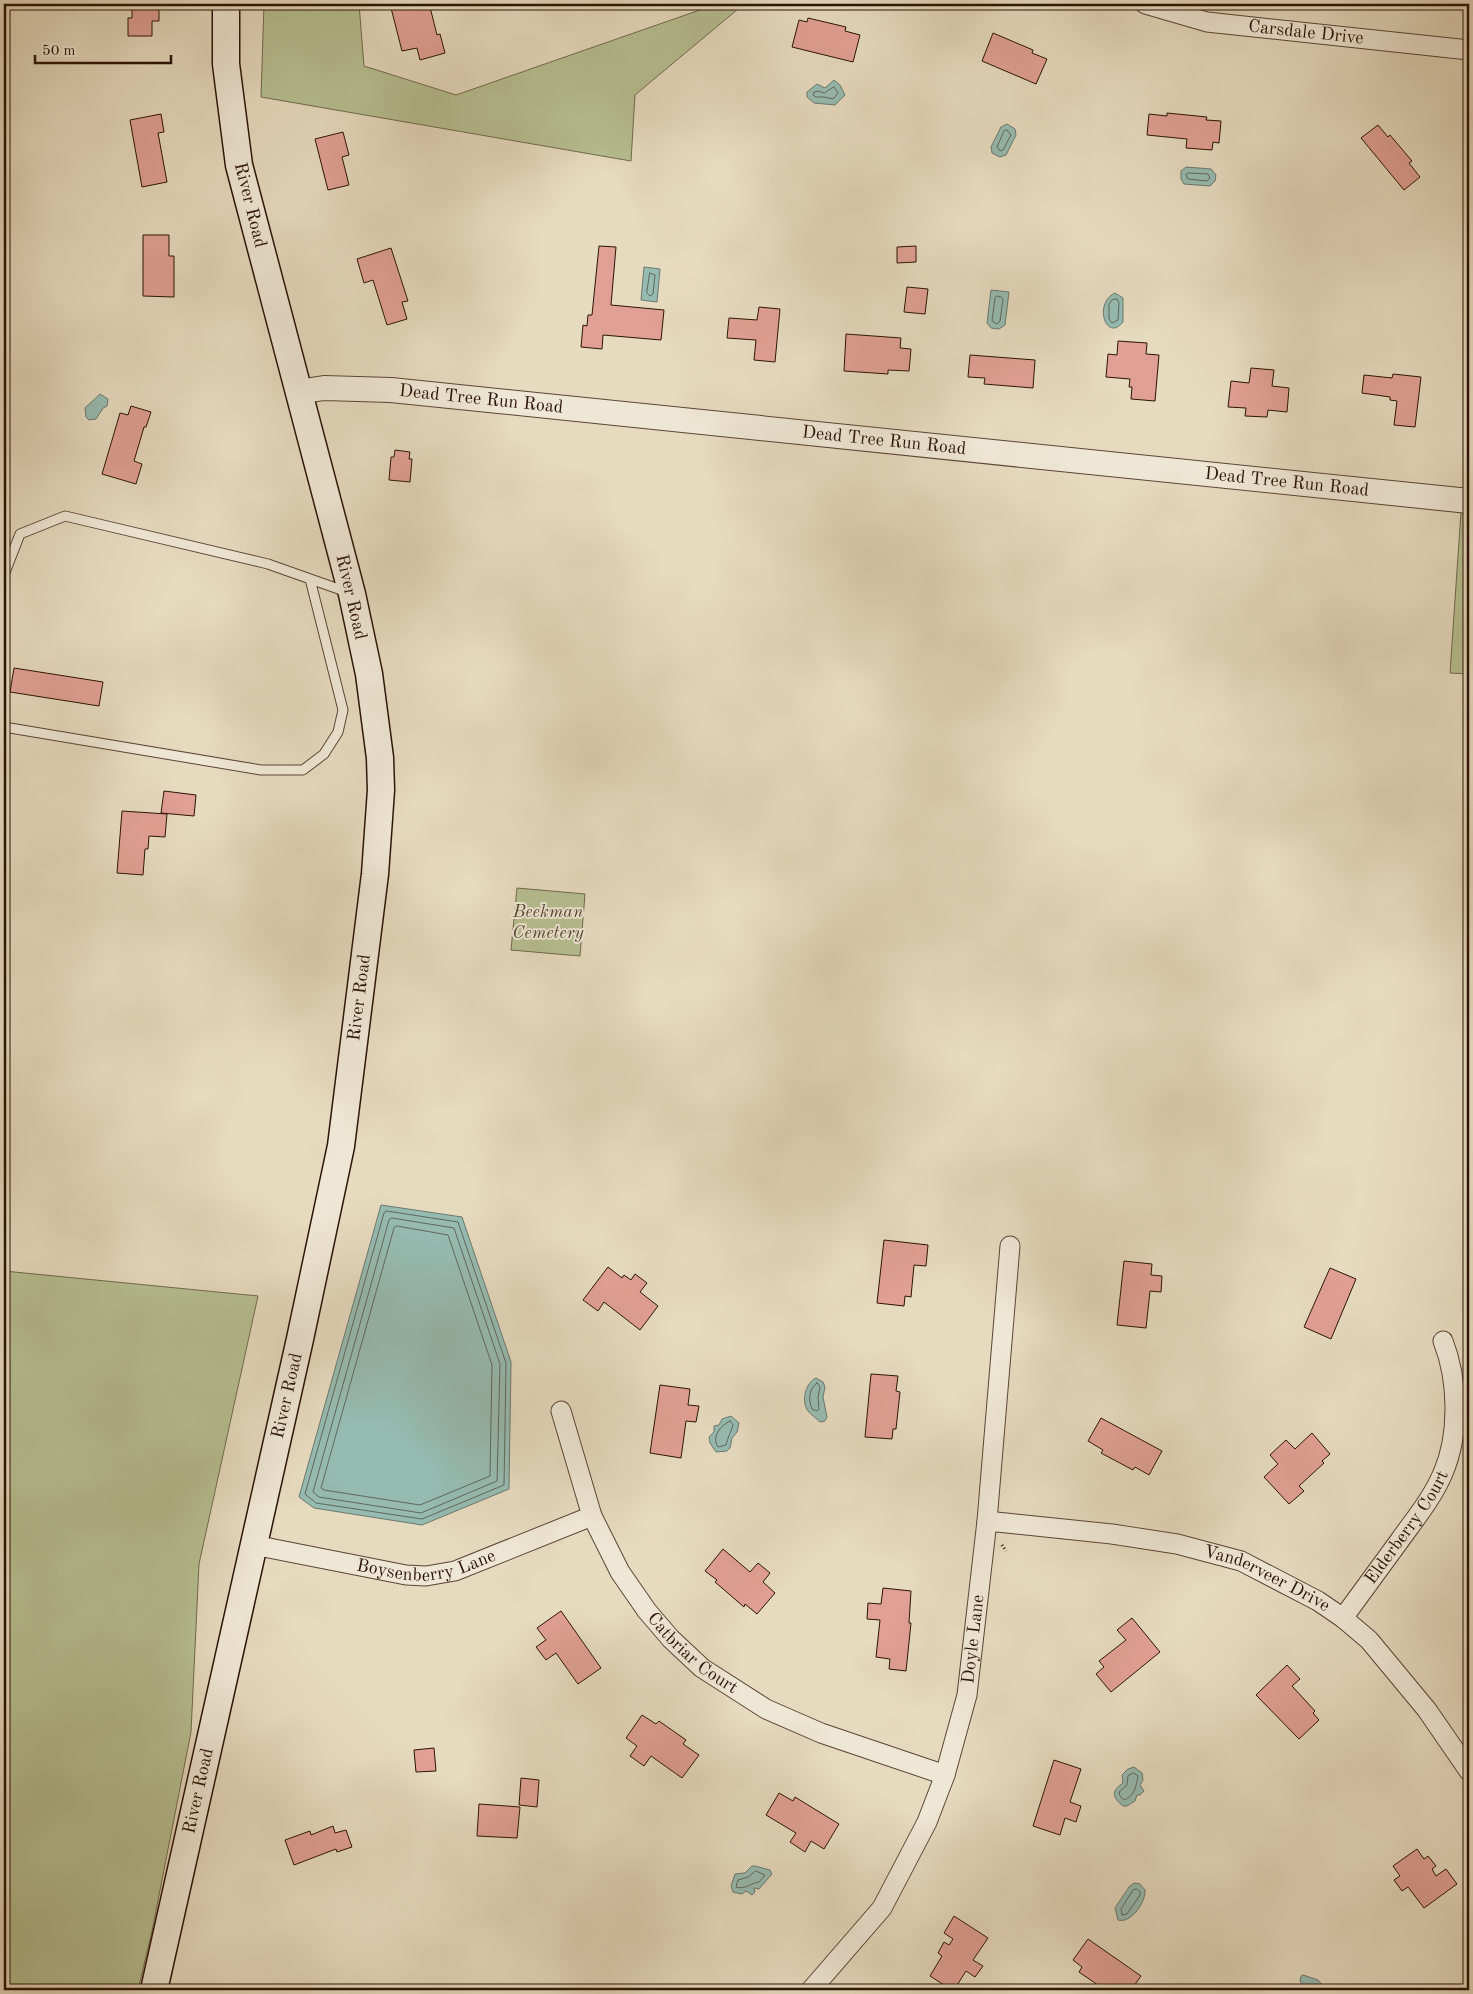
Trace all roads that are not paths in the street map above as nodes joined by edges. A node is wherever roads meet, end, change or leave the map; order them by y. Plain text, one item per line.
1 (226, 4) edge
2 (1145, 4) edge
3 (1469, 50) edge
4 (298, 392) junction
5 (1469, 501) edge
6 (4, 575) edge
7 (310, 579) junction
8 (352, 594) junction
9 (4, 728) edge
10 (1010, 1246) dead end
11 (1443, 1341) dead end
12 (561, 1411) dead end
13 (592, 1516) junction
14 (987, 1521) junction
15 (254, 1545) junction
16 (1343, 1618) junction
17 (1469, 1771) edge
18 (945, 1775) junction
19 (154, 1990) edge
20 (811, 1990) edge

1 - 4 main road, River Road
2 - 3 street, Carsdale Drive
4 - 5 street, Dead Tree Run Road
4 - 8 main road, River Road
6 - 7 lane
7 - 8 lane
7 - 9 lane
8 - 15 main road, River Road
10 - 14 street, Doyle Lane
11 - 16 street, Elderberry Court
12 - 13 street, Catbriar Court
13 - 15 street, Boysenberry Lane
13 - 18 street, Catbriar Court
14 - 16 street, Vanderveer Drive
14 - 18 street, Doyle Lane
15 - 19 main road, River Road
16 - 17 street, Vanderveer Drive
18 - 20 street, Doyle Lane

